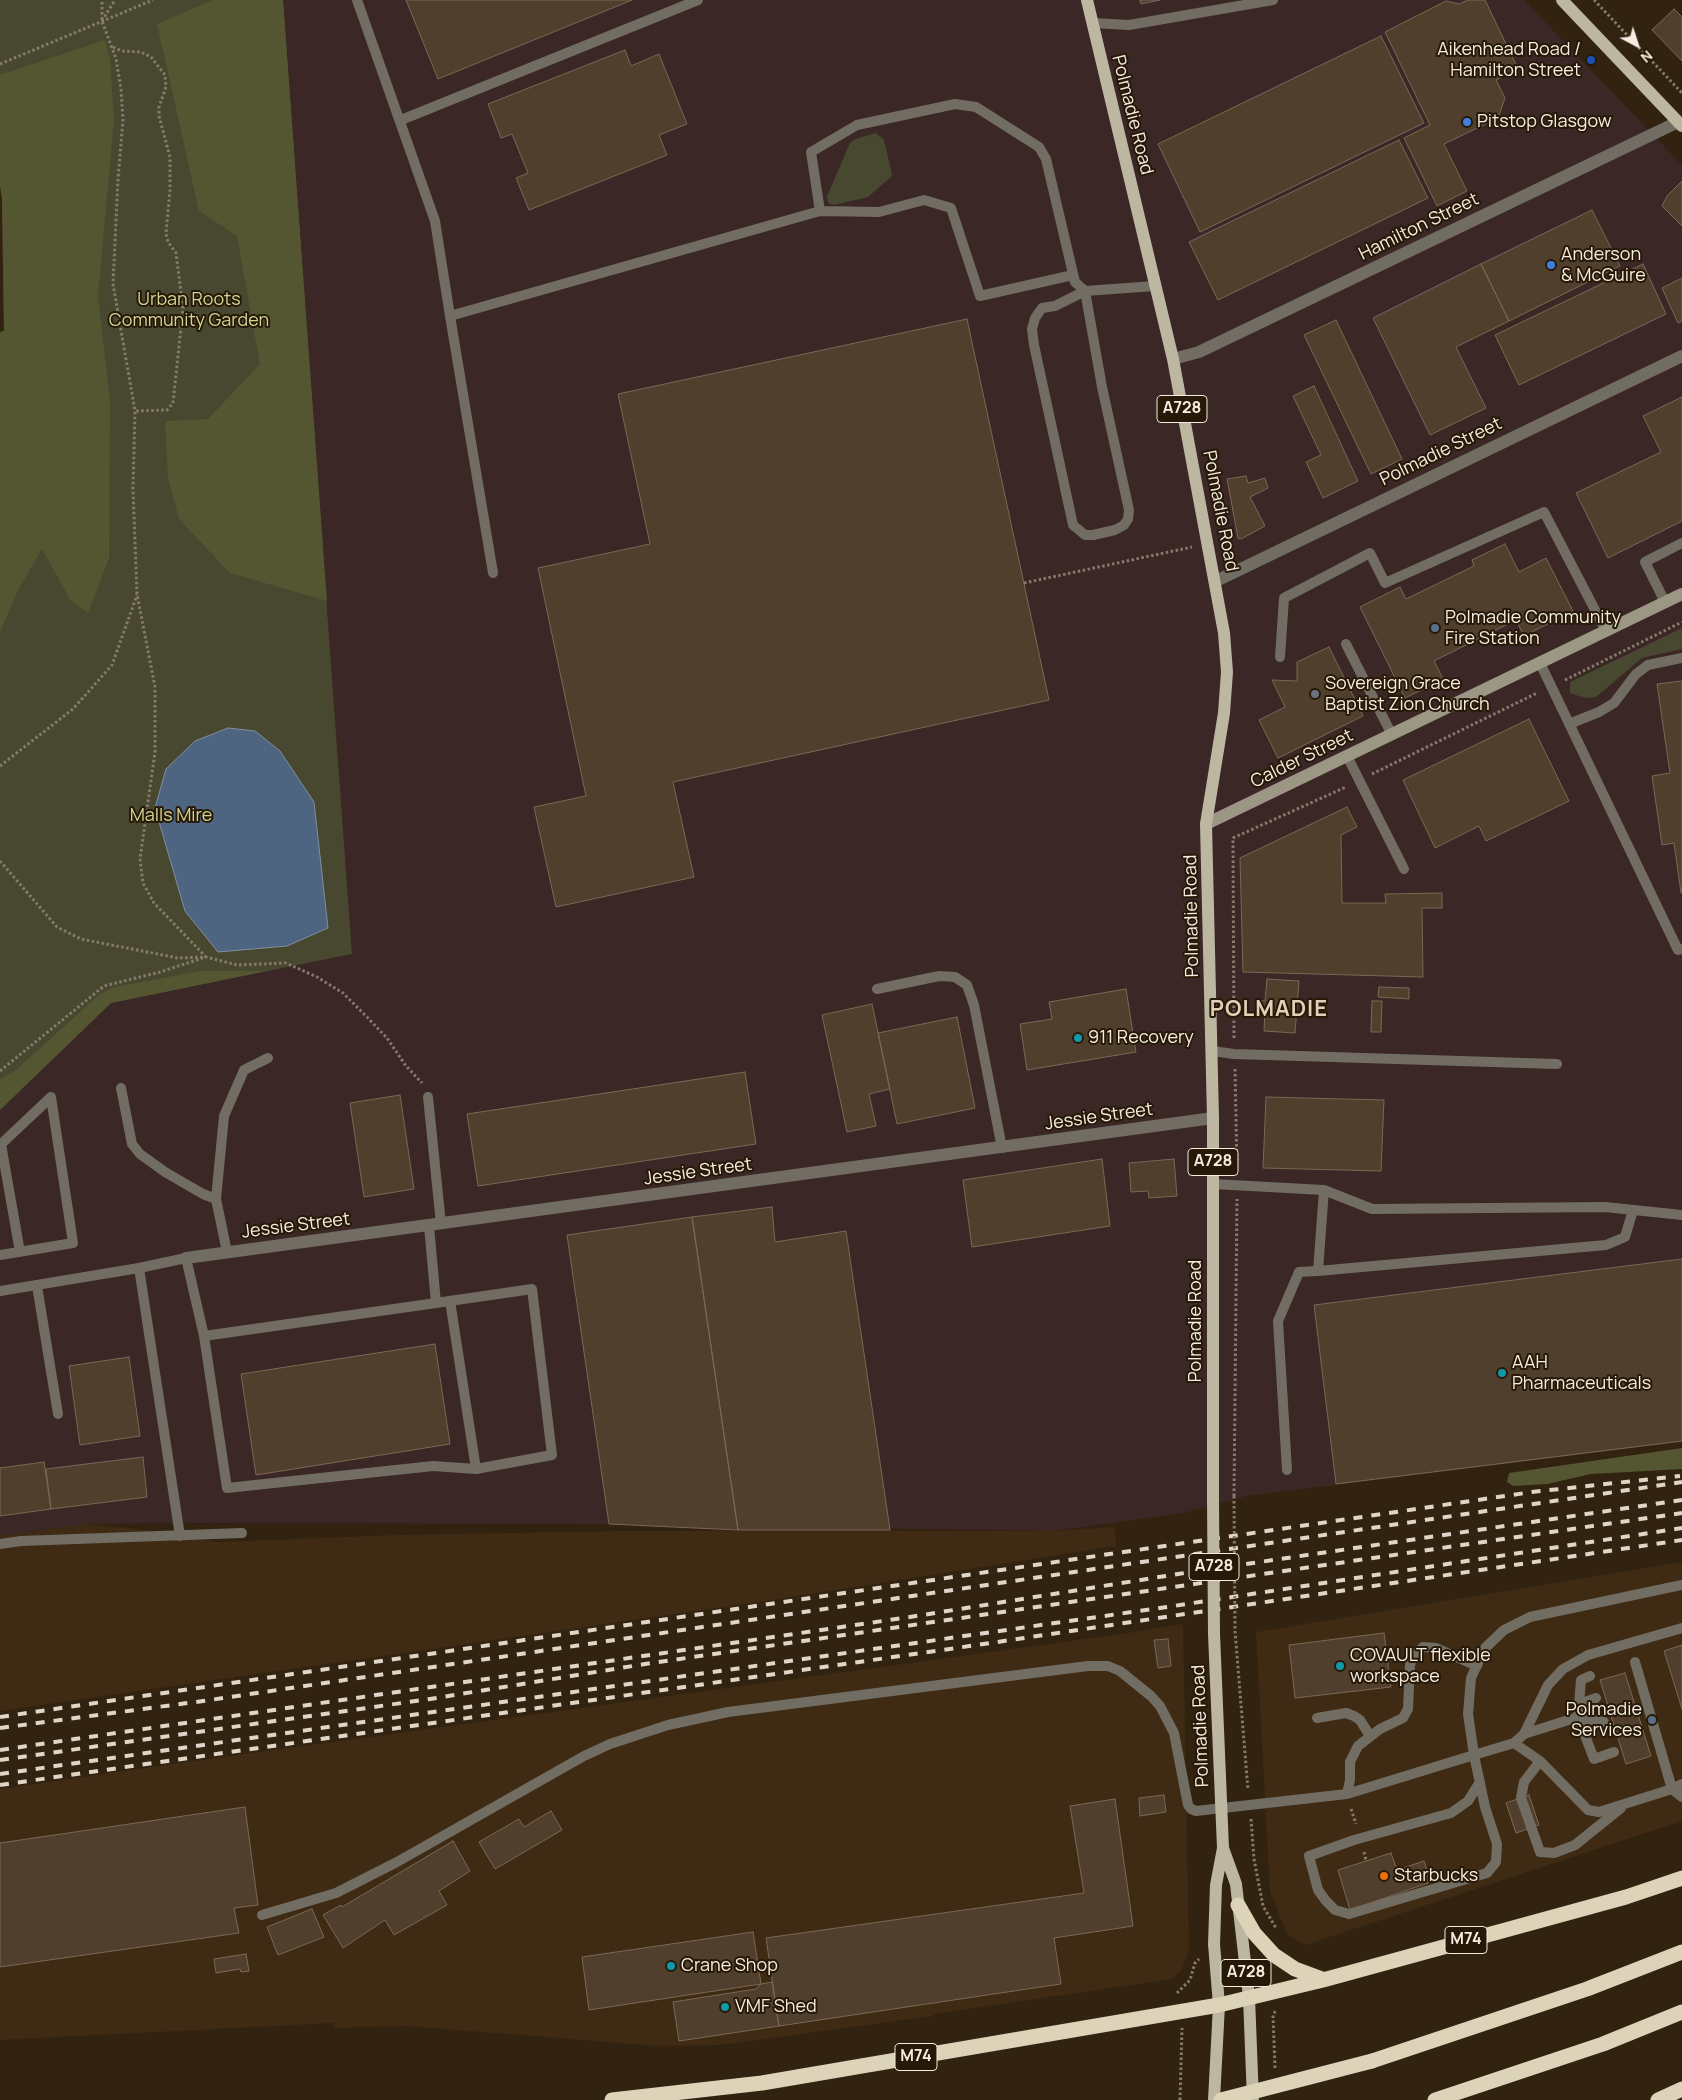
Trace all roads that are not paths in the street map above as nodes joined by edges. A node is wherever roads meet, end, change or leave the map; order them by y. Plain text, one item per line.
1 (357, 0) edge
2 (698, 0) edge
3 (1087, 0) edge
4 (1273, 0) edge
5 (1562, 0) edge
6 (1092, 23) junction
7 (401, 120) junction
8 (1680, 124) edge
9 (820, 211) junction
10 (1073, 275) junction
11 (1155, 286) junction
12 (1085, 291) junction
13 (450, 316) junction
14 (1682, 356) edge
15 (1173, 359) junction
16 (1682, 543) edge
17 (493, 573) dead end
18 (1216, 581) junction
19 (1682, 594) edge
20 (1665, 602) junction
21 (1606, 631) junction
22 (1346, 644) dead end
23 (1280, 657) dead end
24 (1682, 658) edge
25 (1540, 664) junction
26 (1569, 724) junction
27 (1392, 735) junction
28 (1346, 756) junction
29 (1206, 824) junction
30 (1404, 869) dead end
31 (1682, 949) edge
32 (877, 989) dead end
33 (1212, 1051) junction
34 (268, 1058) dead end
35 (1557, 1064) dead end
36 (121, 1088) dead end
37 (428, 1097) road end
38 (1213, 1118) junction
39 (0, 1145) edge
40 (1002, 1148) junction
41 (1214, 1184) junction
42 (1324, 1190) junction
43 (216, 1199) junction
44 (1632, 1210) junction
45 (1682, 1215) edge
46 (435, 1225) junction
47 (20, 1252) junction
48 (228, 1252) junction
49 (0, 1255) edge
50 (186, 1258) junction
51 (139, 1268) junction
52 (1318, 1271) junction
53 (37, 1286) junction
54 (0, 1291) edge
55 (450, 1301) junction
56 (436, 1303) junction
57 (204, 1336) junction
58 (58, 1414) dead end
59 (476, 1469) junction
60 (1287, 1470) dead end
61 (242, 1532) dead end
62 (180, 1536) junction
63 (0, 1544) edge
64 (1682, 1585) edge
65 (1682, 1628) edge
66 (1635, 1662) dead end
67 (1477, 1666) junction
68 (1590, 1676) dead end
69 (1596, 1698) dead end
70 (1580, 1704) junction
71 (1578, 1717) junction
72 (1317, 1718) dead end
73 (1604, 1722) dead end
74 (1524, 1734) junction
75 (1370, 1736) junction
76 (1514, 1743) junction
77 (1614, 1752) dead end
78 (1474, 1756) junction
79 (1540, 1761) junction
80 (1480, 1782) junction
81 (1682, 1784) edge
82 (1672, 1789) junction
83 (1347, 1794) junction
84 (1682, 1797) edge
85 (1626, 1804) junction
86 (1222, 1808) junction
87 (1223, 1848) junction
88 (1682, 1878) edge
89 (1238, 1905) junction
90 (262, 1915) dead end
91 (1682, 1952) edge
92 (1323, 1980) junction
93 (1249, 1997) junction
94 (1220, 2005) junction
95 (1682, 2012) edge
96 (1682, 2089) edge
97 (612, 2100) edge
98 (1214, 2100) edge
99 (1221, 2100) edge
100 (1253, 2100) edge
101 (1434, 2100) edge
102 (1658, 2100) edge

1 - 7 lane
2 - 7 lane
3 - 6 main road, Polmadie Road / A728
4 - 6 lane
5 - 8 main road
6 - 11 main road, Polmadie Road / A728
7 - 13 lane
8 - 15 street, Hamilton Street
9 - 10 lane
9 - 10 lane
9 - 13 lane
10 - 12 lane
11 - 12 lane
11 - 15 main road, Polmadie Road / A728
12 - 12 lane
13 - 17 lane
14 - 18 street, Polmadie Street
15 - 18 main road, Polmadie Road / A728
16 - 20 lane
18 - 29 main road, Polmadie Road / A728
19 - 20 main road, Calder Street
20 - 21 main road, Calder Street
21 - 23 lane
21 - 25 main road, Calder Street
22 - 27 lane
24 - 26 lane
25 - 26 lane
25 - 27 main road, Calder Street
26 - 31 lane
27 - 28 main road, Calder Street
28 - 29 main road, Calder Street
28 - 30 lane
29 - 33 main road, Polmadie Road / A728
32 - 40 lane
33 - 35 lane
33 - 38 main road, Polmadie Road / A728
34 - 43 lane
36 - 43 lane
37 - 46 lane
38 - 40 street, Jessie Street
38 - 41 main road, Polmadie Road / A728
39 - 47 lane
39 - 47 lane
40 - 46 street, Jessie Street
41 - 42 lane
41 - 86 main road, Polmadie Road / A728, bridge
42 - 44 lane
42 - 52 lane
43 - 48 lane
44 - 45 lane
44 - 52 lane
46 - 48 street, Jessie Street
46 - 56 lane
47 - 49 lane
48 - 50 street, Jessie Street
50 - 51 lane
50 - 57 lane
51 - 53 lane
51 - 62 lane
52 - 60 lane
53 - 54 lane
53 - 58 lane
55 - 56 lane
55 - 59 lane
55 - 59 lane
56 - 57 lane
57 - 59 lane
61 - 62 lane
62 - 63 lane
64 - 67 lane
65 - 74 lane
66 - 82 lane
67 - 75 lane
67 - 78 lane
68 - 70 lane
69 - 70 lane
70 - 71 lane
71 - 73 lane
71 - 74 lane
71 - 77 lane
72 - 75 lane
74 - 76 lane
75 - 83 lane
76 - 78 lane
76 - 79 lane
78 - 80 lane
78 - 83 lane
79 - 85 lane
79 - 85 lane
80 - 80 lane
81 - 82 lane
82 - 84 lane
82 - 85 lane
83 - 86 lane
86 - 87 main road, Polmadie Road / A728
86 - 90 lane
87 - 89 main road, Polmadie Road / A728
87 - 94 main road, Polmadie Road / A728
88 - 92 highway, M74
89 - 92 highway
89 - 93 main road, Polmadie Road / A728
91 - 99 highway, bridge
92 - 93 highway, M74
93 - 94 highway, M74
93 - 100 main road, Polmadie Road / A728
94 - 97 highway, M74
94 - 98 main road, Polmadie Road / A728
95 - 101 highway
96 - 102 highway

